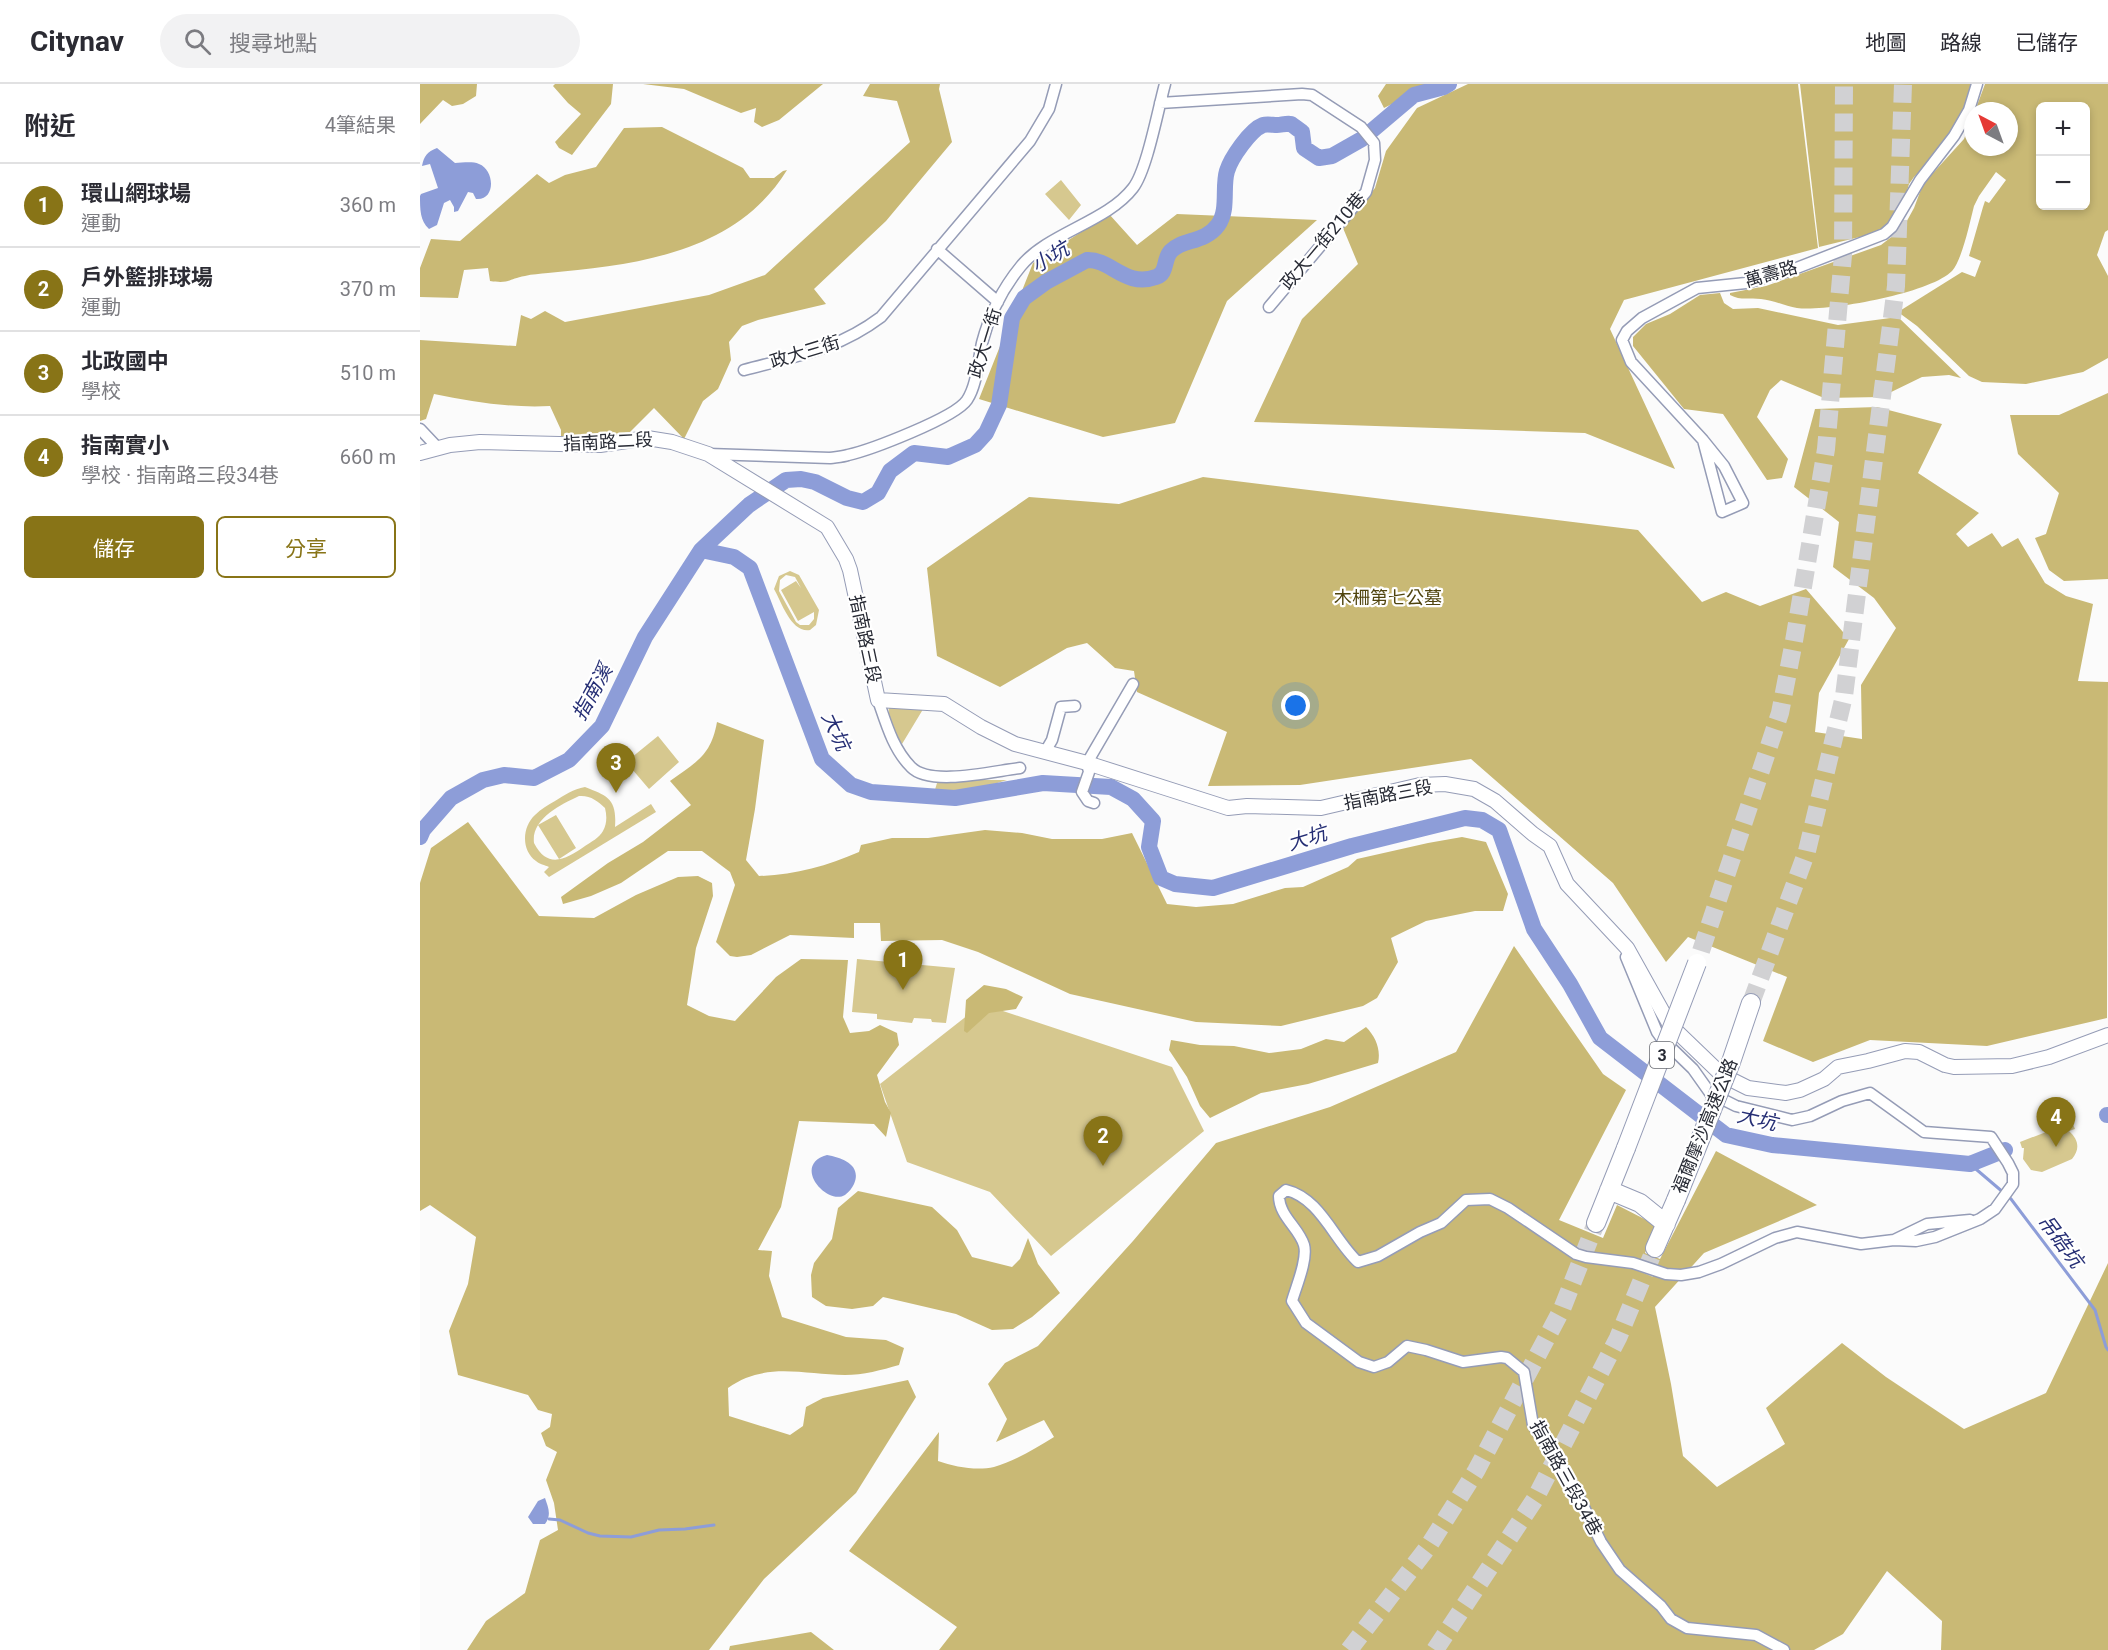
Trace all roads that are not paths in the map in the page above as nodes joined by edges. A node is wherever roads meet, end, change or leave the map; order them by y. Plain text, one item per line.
1 (1056, 84) edge
2 (1165, 84) edge
3 (1977, 84) edge
4 (1160, 103) junction
5 (937, 249) junction
6 (998, 302) junction
7 (1269, 307) dead end
8 (744, 370) dead end
9 (420, 429) edge
10 (1703, 440) junction
11 (437, 447) junction
12 (420, 453) edge
13 (708, 454) junction
14 (752, 482) joint
15 (1133, 684) dead end
16 (878, 700) junction
17 (1075, 706) dead end
18 (1045, 752) junction
19 (1088, 767) junction
20 (1020, 768) dead end
21 (1094, 804) dead end
22 (1615, 935) junction
23 (1699, 957) tunnel mouth
24 (1752, 1003) tunnel mouth
25 (2108, 1035) edge
26 (1610, 1190) junction
27 (1596, 1223) tunnel mouth
28 (1666, 1224) junction
29 (1655, 1248) tunnel mouth
30 (1784, 1650) edge

1 - 5 street, 政大三街
2 - 4 street, 政大一街
3 - 10 street, 萬壽路
4 - 6 street, 政大一街
4 - 7 street, 政大一街210巷
5 - 6 street
5 - 8 street, 政大三街
6 - 13 street, 政大一街
9 - 11 street
10 - 10 street, 萬壽路
11 - 12 street, 指南路二段
11 - 13 street, 指南路二段
13 - 14 street, 指南路二段
14 - 16 street, 指南路三段
15 - 19 street
16 - 18 street, 指南路三段
16 - 20 street
17 - 18 street
18 - 19 street, 指南路三段
19 - 21 street
19 - 22 street, 指南路三段
22 - 25 street, 指南路三段
22 - 30 street, 指南路三段34巷
23 - 26 highway, 3, bridge
24 - 28 highway, 福爾摩沙高速公路, bridge
26 - 27 highway, 3
26 - 28 highway
28 - 29 highway, 福爾摩沙高速公路

